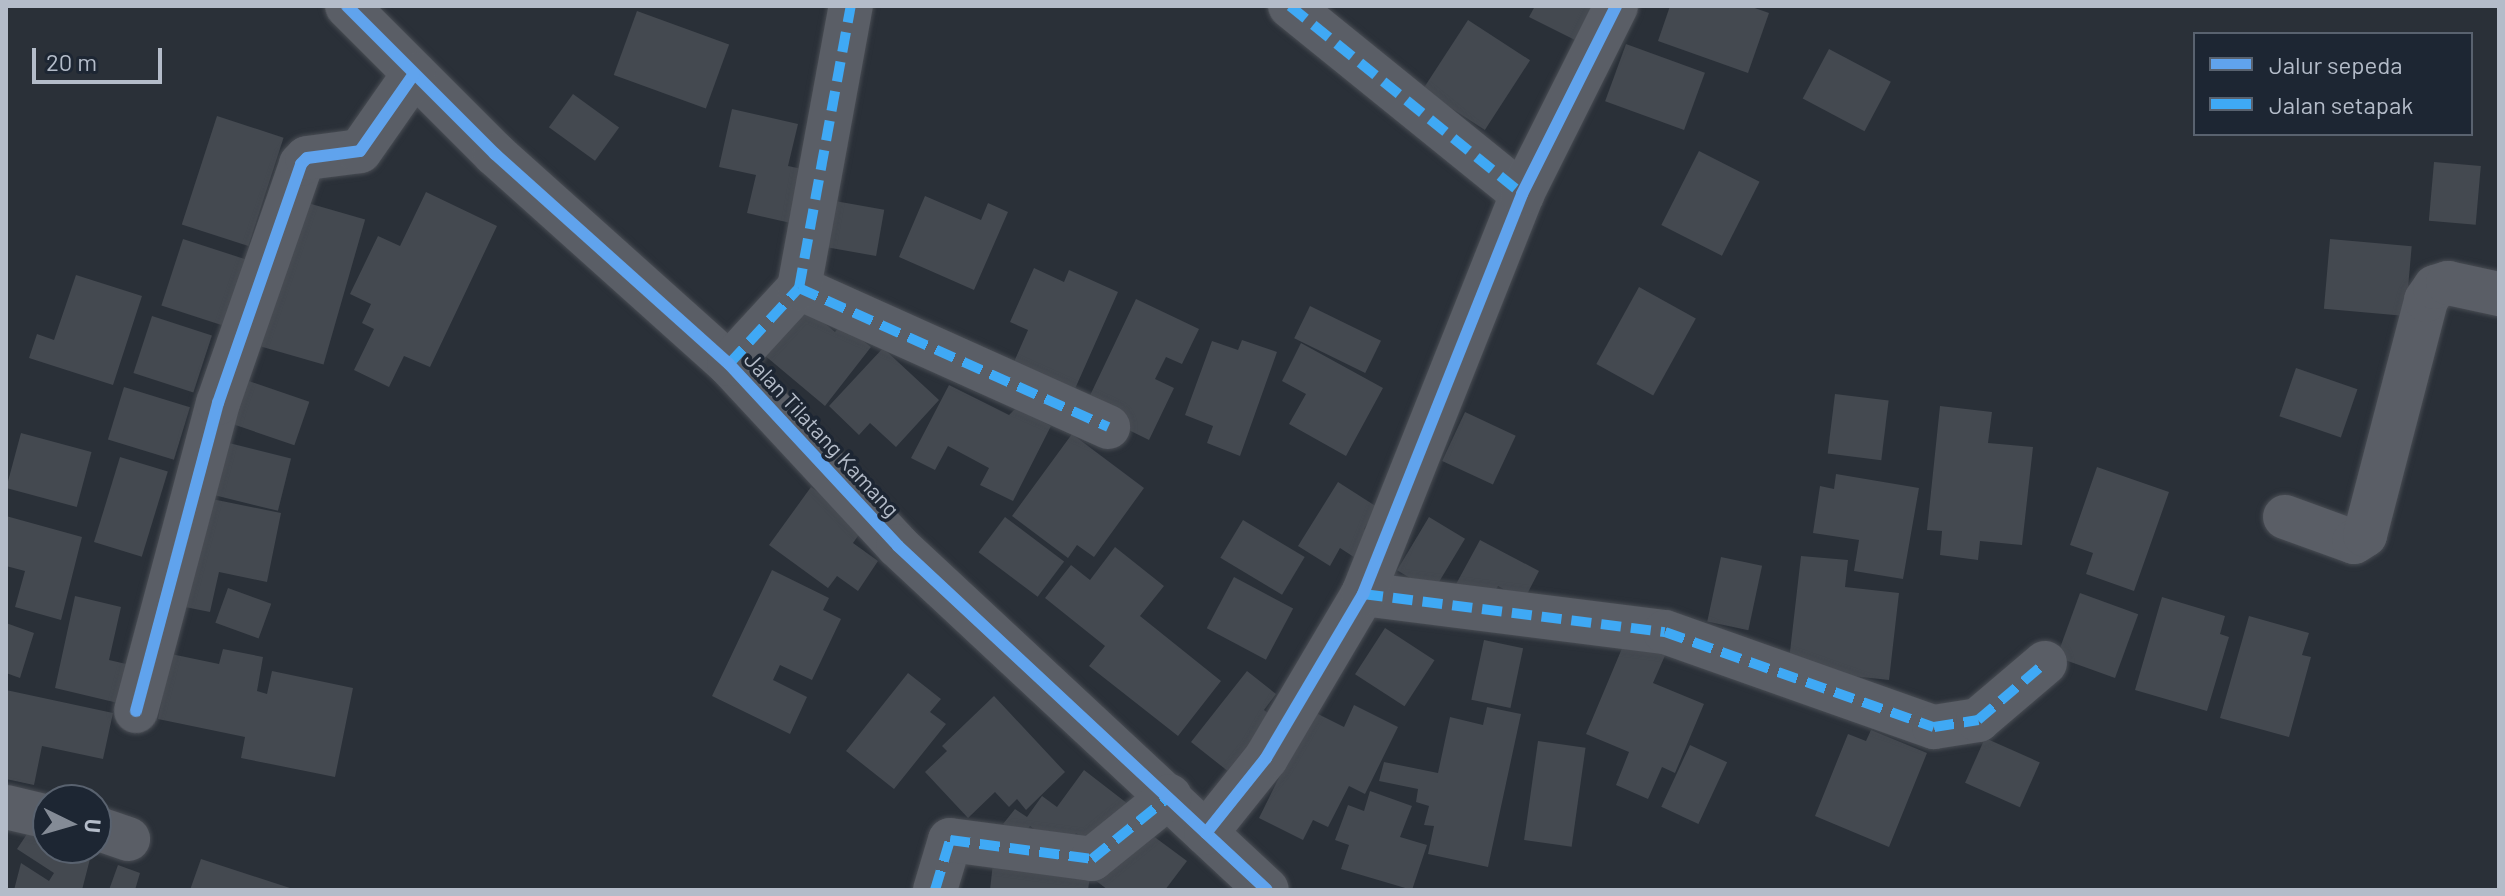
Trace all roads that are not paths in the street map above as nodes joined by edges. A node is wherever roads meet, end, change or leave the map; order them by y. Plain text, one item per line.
1 (347, 6) edge
2 (851, 6) edge
3 (1290, 6) edge
4 (1616, 6) edge
5 (414, 74) junction
6 (1522, 194) junction
7 (799, 288) junction
8 (2499, 294) edge
9 (729, 364) junction
10 (1108, 427) dead end
11 (2285, 517) dead end
12 (1363, 594) junction
13 (2045, 663) dead end
14 (136, 711) dead end
15 (1170, 796) junction
16 (6, 807) edge
17 (32, 813) edge
18 (1206, 833) junction
19 (935, 890) edge
20 (1267, 890) edge

1 - 5 street, Jalan Tilatang Kamang
2 - 7 street
3 - 6 street
4 - 6 street
5 - 9 street, Jalan Tilatang Kamang
5 - 14 street
6 - 12 street
7 - 9 street
7 - 10 street
8 - 11 street
9 - 15 street, Jalan Tilatang Kamang
12 - 13 street
12 - 18 street
15 - 18 street, Jalan Tilatang Kamang
15 - 19 street
16 - 17 street
18 - 20 street, Jalan Tilatang Kamang

